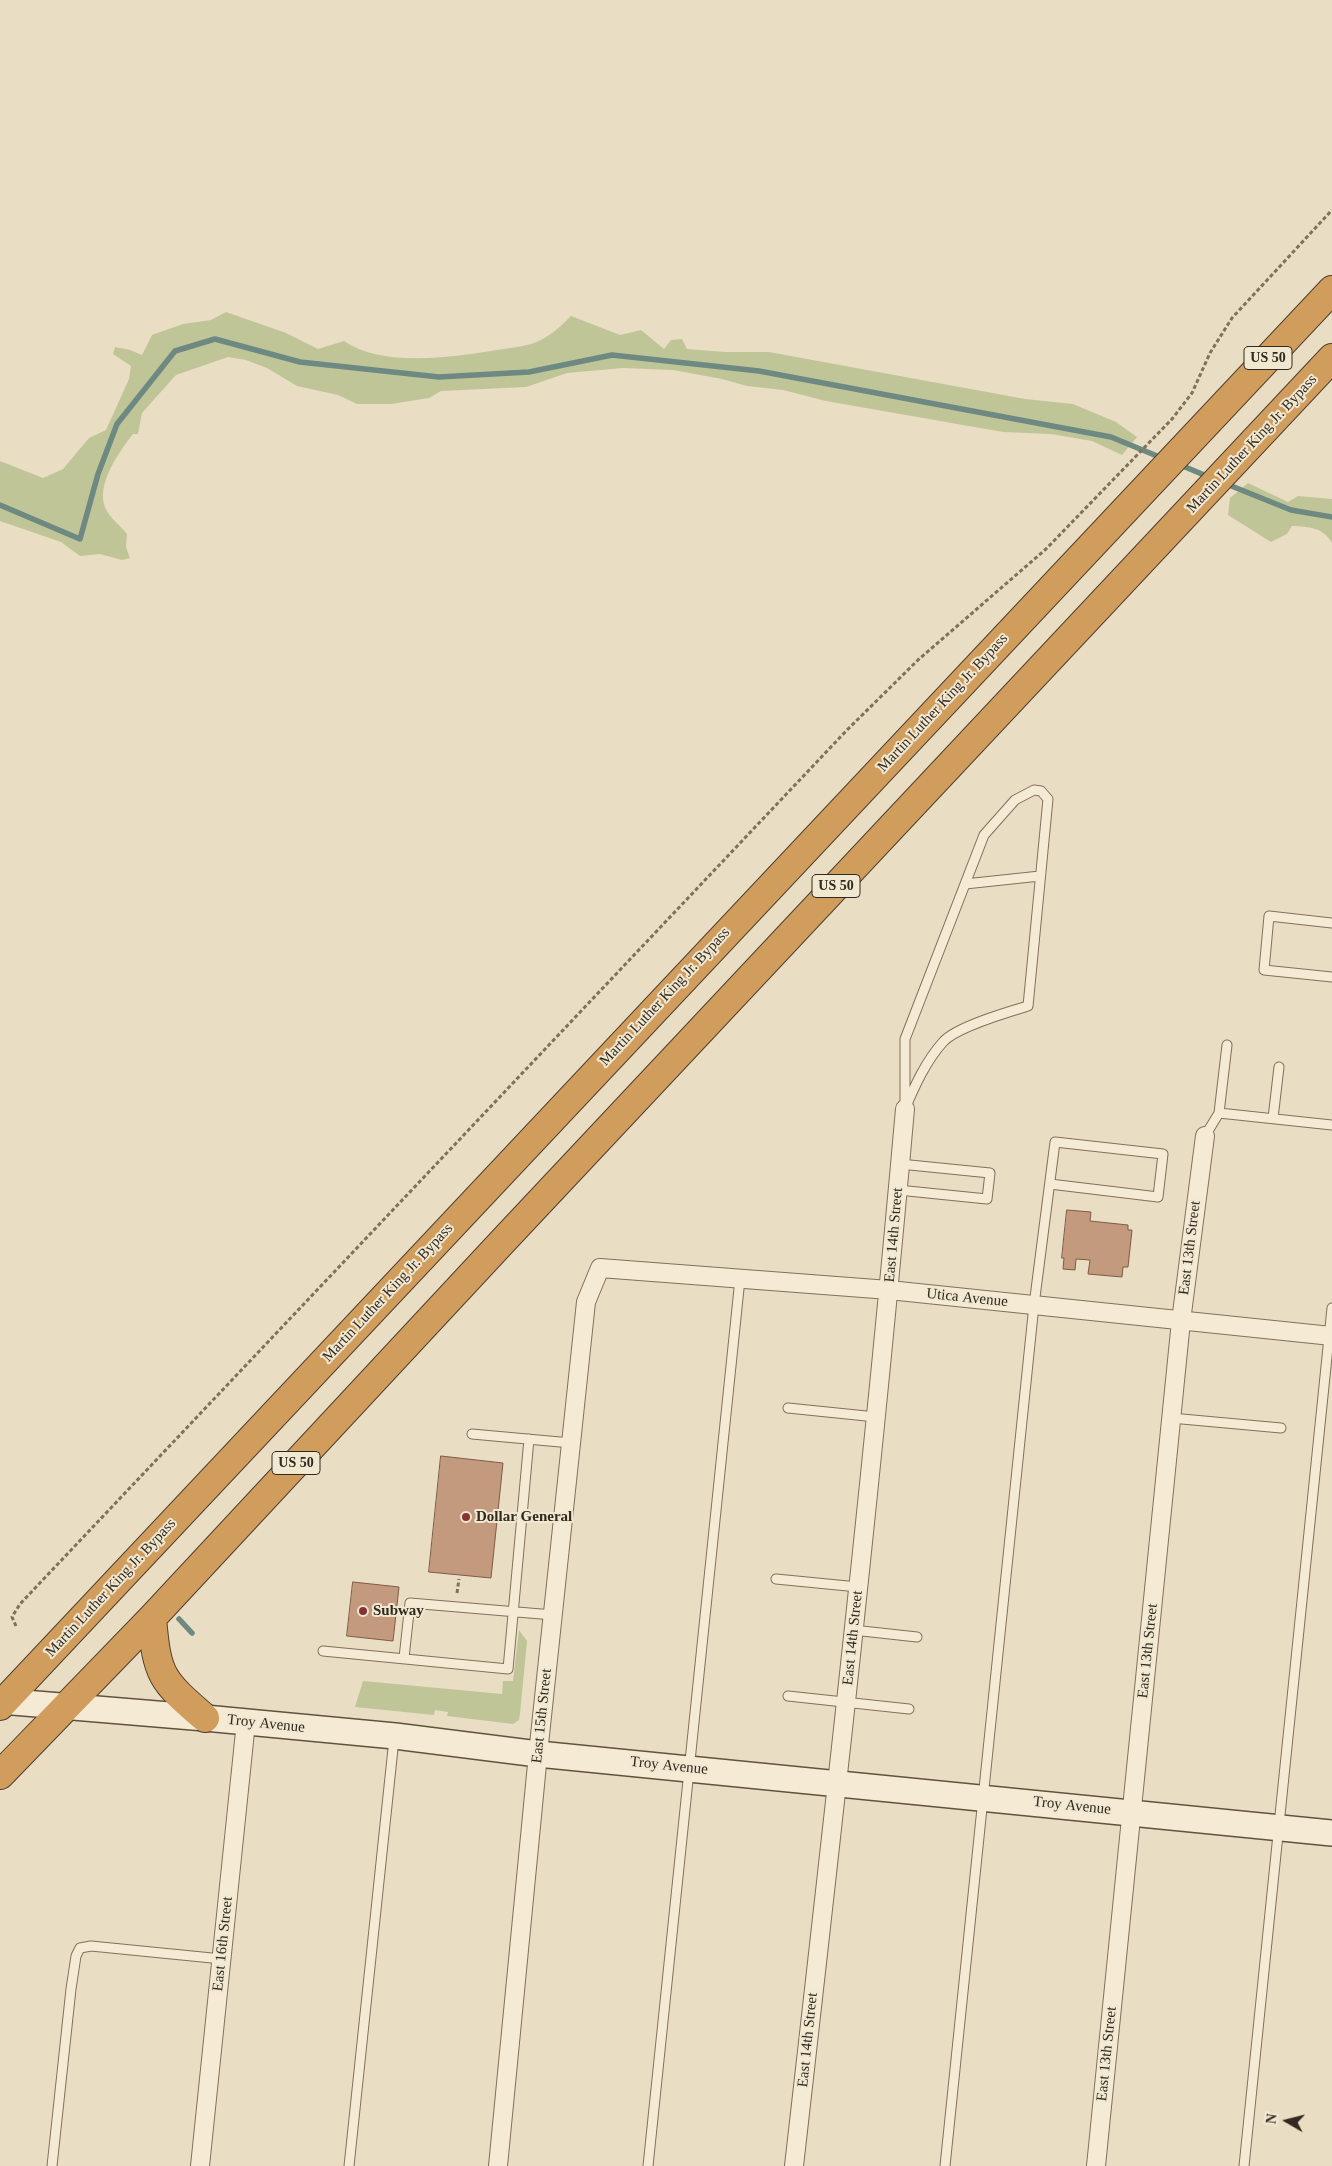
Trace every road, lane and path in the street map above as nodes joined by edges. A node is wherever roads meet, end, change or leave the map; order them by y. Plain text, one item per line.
1 (1332, 210) edge
2 (1332, 290) edge
3 (1332, 358) edge
4 (1040, 876) junction
5 (965, 884) junction
6 (1332, 922) edge
7 (1332, 976) edge
8 (1227, 1045) dead end
9 (1279, 1067) dead end
10 (905, 1109) junction
11 (1220, 1113) junction
12 (1273, 1118) junction
13 (1332, 1125) edge
14 (1205, 1136) joint
15 (900, 1164) junction
16 (1050, 1184) junction
17 (898, 1190) junction
18 (600, 1268) joint
19 (740, 1279) junction
20 (889, 1290) junction
21 (1034, 1305) junction
22 (1332, 1308) edge
23 (1181, 1321) junction
24 (1331, 1336) edge
25 (788, 1408) dead end
26 (876, 1417) junction
27 (1171, 1418) junction
28 (1281, 1428) dead end
29 (472, 1434) dead end
30 (529, 1439) junction
31 (571, 1443) junction
32 (776, 1579) dead end
33 (858, 1587) junction
34 (514, 1612) junction
35 (553, 1615) junction
36 (152, 1618) junction
37 (16, 1626) dead end
38 (853, 1630) junction
39 (917, 1637) dead end
40 (324, 1651) dead end
41 (404, 1658) junction
42 (788, 1696) dead end
43 (1, 1701) edge
44 (846, 1702) junction
45 (67, 1706) junction
46 (909, 1709) dead end
47 (205, 1718) junction
48 (246, 1722) junction
49 (395, 1736) junction
50 (538, 1754) junction
51 (688, 1768) junction
52 (0, 1775) edge
53 (837, 1783) junction
54 (984, 1797) junction
55 (1132, 1812) junction
56 (1278, 1827) junction
57 (1332, 1833) edge
58 (222, 1959) junction
59 (52, 2166) edge
60 (200, 2166) edge
61 (349, 2166) edge
62 (498, 2166) edge
63 (648, 2166) edge
64 (794, 2166) edge
65 (945, 2166) edge
66 (1096, 2166) edge
67 (1244, 2166) edge

1 - 37 path
2 - 43 highway, Martin Luther King Jr. Bypass / US 50
3 - 36 highway, Martin Luther King Jr. Bypass / US 50
4 - 5 lane
4 - 5 lane
4 - 10 lane
5 - 10 lane
6 - 7 lane
8 - 11 lane
9 - 12 lane
10 - 15 street, East 14th Street
11 - 12 lane
11 - 14 lane
12 - 13 lane
14 - 23 street, East 13th Street
15 - 17 street, East 14th Street
15 - 17 lane
16 - 16 lane
16 - 21 lane
17 - 20 street, East 14th Street
18 - 19 street, Utica Avenue
18 - 31 street, East 15th Street
19 - 20 street, Utica Avenue
19 - 51 lane
20 - 21 street, Utica Avenue
20 - 26 street, East 14th Street
21 - 23 street, Utica Avenue
21 - 54 lane
22 - 24 lane
23 - 24 street, Utica Avenue
23 - 27 street, East 13th Street
24 - 56 lane
25 - 26 lane
26 - 33 street, East 14th Street
27 - 28 lane
27 - 55 street, East 13th Street
29 - 30 lane
30 - 31 lane
30 - 34 lane
31 - 35 street, East 15th Street
32 - 33 lane
33 - 38 street, East 14th Street
34 - 35 lane
34 - 41 lane
34 - 41 lane
35 - 50 street, East 15th Street
36 - 45 highway, Martin Luther King Jr. Bypass / US 50
36 - 47 highway
38 - 39 lane
38 - 44 street, East 14th Street
40 - 41 lane
42 - 44 lane
43 - 45 street, Troy Avenue
44 - 46 lane
44 - 53 street, East 14th Street
45 - 47 street, Troy Avenue
45 - 52 highway, Martin Luther King Jr. Bypass / US 50
47 - 48 street, Troy Avenue
48 - 49 street, Troy Avenue
48 - 58 street, East 16th Street
49 - 50 street, Troy Avenue
49 - 61 lane
50 - 51 street, Troy Avenue
50 - 62 street, East 15th Street
51 - 53 street, Troy Avenue
51 - 63 lane
53 - 54 street, Troy Avenue
53 - 64 street, East 14th Street
54 - 55 street, Troy Avenue
54 - 65 lane
55 - 56 street, Troy Avenue
55 - 66 street, East 13th Street
56 - 57 street, Troy Avenue
56 - 67 lane
58 - 59 lane
58 - 60 street, East 16th Street

